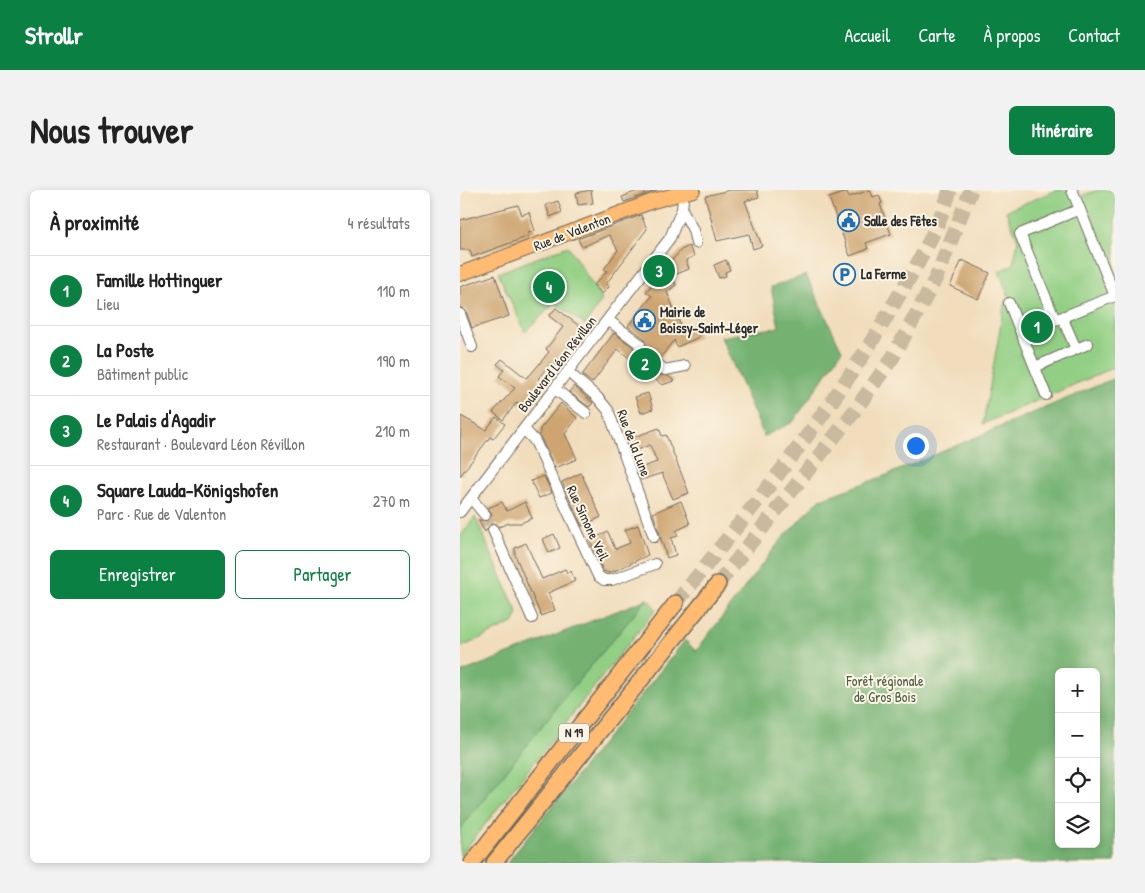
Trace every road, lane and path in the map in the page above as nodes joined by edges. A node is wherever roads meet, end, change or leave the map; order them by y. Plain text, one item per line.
1 (687, 190) edge
2 (1072, 190) edge
3 (682, 209) junction
4 (1080, 210) junction
5 (696, 243) dead end
6 (460, 274) edge
7 (1115, 296) edge
8 (1009, 303) dead end
9 (460, 314) edge
10 (1062, 317) junction
11 (608, 320) junction
12 (1088, 344) dead end
13 (472, 347) dead end
14 (1076, 349) junction
15 (685, 366) dead end
16 (1035, 367) junction
17 (568, 372) junction
18 (555, 389) junction
19 (1046, 395) dead end
20 (586, 413) dead end
21 (524, 429) junction
22 (470, 498) junction
23 (460, 512) edge
24 (485, 515) tunnel mouth
25 (493, 530) tunnel mouth
26 (654, 537) dead end
27 (655, 564) dead end
28 (718, 584) tunnel mouth
29 (676, 603) tunnel mouth
30 (532, 618) dead end
31 (472, 863) edge
32 (494, 863) edge

1 - 3 street, Boulevard Léon Révillon
1 - 6 main road, Rue de Valenton
2 - 4 street
3 - 5 street
3 - 11 street, Boulevard Léon Révillon
4 - 7 street
4 - 10 street
7 - 10 street
8 - 16 street
9 - 13 street
10 - 14 street
11 - 15 street
11 - 17 street, Boulevard Léon Révillon
12 - 14 street
14 - 16 street
16 - 19 street
17 - 18 street, Boulevard Léon Révillon
17 - 26 street, Rue de la Lune
18 - 20 street
18 - 21 street, Boulevard Léon Révillon
21 - 22 street, Boulevard Léon Révillon
21 - 27 street, Rue Simone Veil
22 - 23 street, Boulevard Léon Révillon
22 - 24 street
25 - 30 street
28 - 32 highway, N 19
29 - 31 highway, N 19

